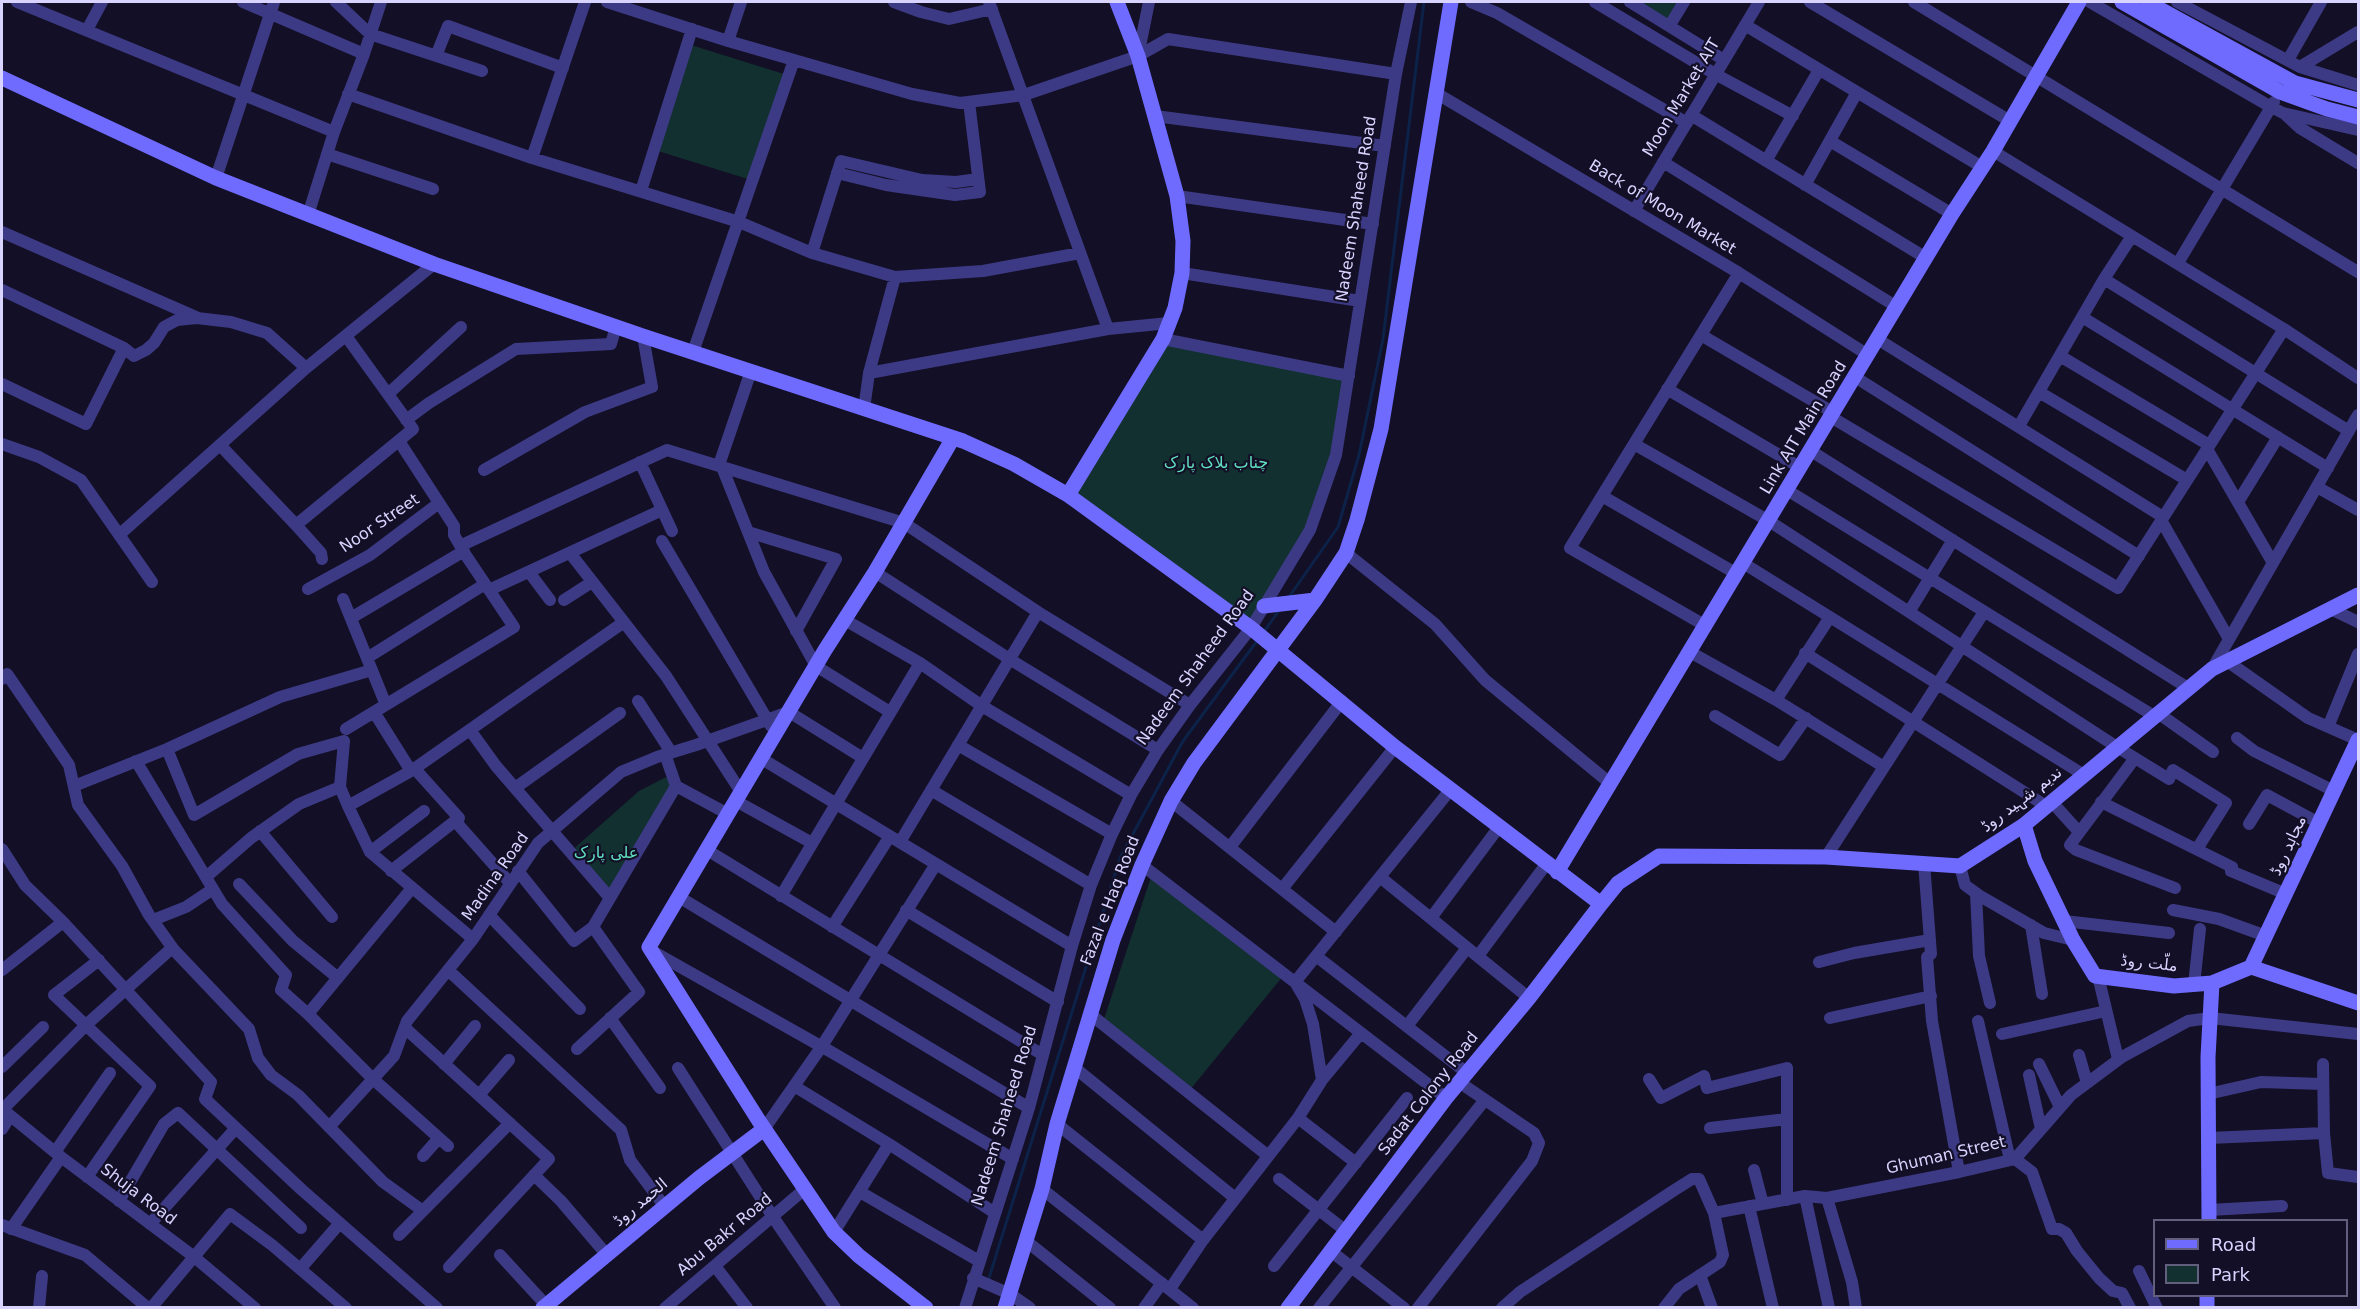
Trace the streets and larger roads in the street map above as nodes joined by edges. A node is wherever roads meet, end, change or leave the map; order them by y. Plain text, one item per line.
1 (17, 2) edge
2 (102, 2) edge
3 (243, 2) edge
4 (336, 2) edge
5 (381, 2) edge
6 (585, 2) edge
7 (607, 2) edge
8 (741, 2) edge
9 (894, 2) edge
10 (1117, 2) edge
11 (1149, 2) edge
12 (1410, 2) edge
13 (1451, 2) edge
14 (1471, 2) edge
15 (1504, 2) edge
16 (1594, 2) edge
17 (1630, 2) edge
18 (1684, 2) edge
19 (1759, 2) edge
20 (1810, 2) edge
21 (1914, 2) edge
22 (2079, 2) edge
23 (2090, 2) edge
24 (2122, 2) edge
25 (2147, 2) edge
26 (2177, 2) edge
27 (2321, 2) edge
28 (991, 5) edge
29 (272, 8) edge
30 (1497, 13) junction
31 (1670, 25) junction
32 (1745, 25) junction
33 (692, 29) junction
34 (87, 30) junction
35 (2358, 32) edge
36 (370, 34) junction
37 (728, 41) junction
38 (364, 54) junction
39 (436, 56) junction
40 (1138, 56) junction
41 (794, 60) junction
42 (1724, 60) junction
43 (2288, 60) junction
44 (2300, 67) junction
45 (563, 68) junction
46 (1819, 70) junction
47 (482, 71) dead end
48 (1396, 74) junction
49 (1715, 74) junction
50 (2037, 75) junction
51 (2, 78) edge
52 (2358, 85) edge
53 (2280, 92) junction
54 (1436, 93) junction
55 (348, 94) junction
56 (1856, 94) junction
57 (243, 95) junction
58 (1024, 95) junction
59 (2358, 100) edge
60 (969, 102) junction
61 (2271, 107) junction
62 (2283, 113) junction
63 (1155, 116) junction
64 (1792, 116) junction
65 (2358, 117) edge
66 (1689, 119) junction
67 (2010, 122) junction
68 (2358, 130) edge
69 (334, 132) junction
70 (1830, 141) junction
71 (1385, 146) junction
72 (1993, 151) junction
73 (327, 154) junction
74 (532, 158) junction
75 (1766, 161) junction
76 (1663, 162) junction
77 (2358, 163) edge
78 (1982, 167) junction
79 (216, 178) junction
80 (1805, 185) junction
81 (2222, 188) junction
82 (433, 189) dead end
83 (641, 191) junction
84 (1177, 196) junction
85 (1634, 212) junction
86 (1952, 214) junction
87 (308, 215) junction
88 (739, 222) junction
89 (1373, 224) junction
90 (2, 232) edge
91 (2132, 236) junction
92 (812, 253) junction
93 (1080, 253) junction
94 (1926, 258) junction
95 (2178, 263) junction
96 (434, 264) junction
97 (2358, 272) edge
98 (1182, 273) junction
99 (1738, 273) junction
100 (896, 277) junction
101 (2104, 279) junction
102 (2, 290) edge
103 (1360, 301) junction
104 (1897, 307) junction
105 (2082, 317) junction
106 (197, 318) junction
107 (1169, 323) junction
108 (616, 326) junction
109 (461, 327) dead end
110 (1108, 329) junction
111 (2284, 329) junction
112 (1701, 335) junction
113 (346, 336) junction
114 (643, 336) junction
115 (1163, 339) junction
116 (1879, 339) junction
117 (124, 348) junction
118 (693, 352) junction
119 (1868, 355) junction
120 (2060, 356) junction
121 (306, 368) junction
122 (751, 371) junction
123 (870, 373) junction
124 (2255, 373) junction
125 (1349, 376) junction
126 (1855, 377) junction
127 (2358, 378) edge
128 (2, 384) edge
129 (1667, 389) junction
130 (2039, 392) junction
131 (388, 394) junction
132 (864, 409) junction
133 (2232, 409) junction
134 (1832, 415) junction
135 (2358, 415) edge
136 (406, 420) junction
137 (2019, 426) junction
138 (2352, 435) edge
139 (2278, 437) junction
140 (953, 438) junction
141 (399, 441) junction
142 (2, 444) edge
143 (1634, 444) junction
144 (220, 445) junction
145 (2208, 447) junction
146 (1811, 451) junction
147 (640, 462) junction
148 (1801, 468) junction
149 (2328, 468) junction
150 (723, 469) junction
151 (484, 470) dead end
152 (2187, 480) junction
153 (2317, 487) junction
154 (1787, 490) junction
155 (1068, 495) junction
156 (1602, 496) junction
157 (2238, 502) junction
158 (439, 503) junction
159 (662, 510) junction
160 (2358, 510) edge
161 (2162, 518) junction
162 (1769, 521) junction
163 (904, 523) junction
164 (296, 525) junction
165 (672, 531) dead end
166 (748, 532) junction
167 (119, 535) junction
168 (1953, 540) junction
169 (662, 541) dead end
170 (463, 548) junction
171 (570, 553) junction
172 (1346, 553) junction
173 (2139, 556) junction
174 (322, 559) dead end
175 (2273, 563) junction
176 (1740, 569) junction
177 (529, 572) junction
178 (875, 572) junction
179 (1930, 578) junction
180 (152, 582) dead end
181 (592, 582) junction
182 (487, 587) junction
183 (308, 589) dead end
184 (2358, 595) edge
185 (343, 599) dead end
186 (550, 600) dead end
187 (564, 600) dead end
188 (1315, 600) junction
189 (1266, 605) junction
190 (2331, 609) junction
191 (1038, 612) junction
192 (1909, 612) junction
193 (1984, 612) junction
194 (1830, 617) junction
195 (351, 618) junction
196 (845, 620) junction
197 (624, 622) junction
198 (2358, 622) edge
199 (1706, 626) junction
200 (1253, 629) junction
201 (796, 631) junction
202 (2229, 639) junction
203 (1962, 646) junction
204 (1277, 647) junction
205 (1690, 652) junction
206 (1805, 652) junction
207 (2358, 654) edge
208 (1011, 660) junction
209 (2228, 661) junction
210 (920, 663) junction
211 (369, 664) junction
212 (816, 666) junction
213 (2212, 669) junction
214 (2, 678) edge
215 (1937, 684) junction
216 (2188, 688) junction
217 (1776, 700) junction
218 (638, 701) dead end
219 (1342, 701) junction
220 (386, 705) junction
221 (1190, 705) junction
222 (982, 706) junction
223 (374, 712) junction
224 (789, 712) junction
225 (890, 712) junction
226 (620, 713) dead end
227 (2156, 715) junction
228 (1715, 716) dead end
229 (1806, 718) junction
230 (768, 720) junction
231 (1913, 722) junction
232 (2328, 727) junction
233 (346, 729) dead end
234 (470, 730) junction
235 (775, 735) junction
236 (2237, 738) dead end
237 (2358, 740) edge
238 (707, 741) junction
239 (958, 745) junction
240 (1395, 747) junction
241 (2117, 747) junction
242 (167, 749) junction
243 (1158, 750) junction
244 (2213, 752) dead end
245 (668, 753) junction
246 (863, 758) junction
247 (2135, 758) junction
248 (762, 759) junction
249 (136, 761) junction
250 (1884, 767) junction
251 (413, 770) junction
252 (2084, 775) junction
253 (1611, 784) junction
254 (74, 786) junction
255 (340, 786) junction
256 (676, 786) junction
257 (515, 788) junction
258 (1451, 789) junction
259 (931, 790) junction
260 (2334, 791) junction
261 (1131, 795) junction
262 (1171, 801) junction
263 (735, 802) junction
264 (2101, 802) junction
265 (836, 804) junction
266 (2049, 804) junction
267 (348, 806) junction
268 (424, 811) dead end
269 (455, 821) junction
270 (2249, 824) dead end
271 (2319, 824) junction
272 (2024, 825) junction
273 (1499, 827) junction
274 (552, 830) junction
275 (260, 831) junction
276 (2079, 832) junction
277 (1112, 834) junction
278 (895, 839) junction
279 (812, 843) junction
280 (1230, 847) junction
281 (2, 849) edge
282 (2197, 849) junction
283 (706, 850) junction
284 (370, 852) junction
285 (1826, 857) junction
286 (1924, 863) junction
287 (936, 864) junction
288 (1142, 865) junction
289 (1960, 866) junction
290 (1552, 868) junction
291 (391, 871) junction
292 (518, 871) junction
293 (206, 877) junction
294 (1380, 877) junction
295 (510, 882) junction
296 (239, 884) dead end
297 (1091, 885) junction
298 (412, 888) junction
299 (2175, 888) dead end
300 (1282, 889) junction
301 (213, 890) junction
302 (1976, 893) junction
303 (2286, 894) junction
304 (781, 896) junction
305 (679, 897) junction
306 (610, 898) junction
307 (1601, 904) junction
308 (906, 910) junction
309 (2173, 910) dead end
310 (489, 915) junction
311 (332, 917) dead end
312 (1431, 918) junction
313 (153, 920) junction
314 (2064, 921) junction
315 (63, 922) junction
316 (2031, 925) junction
317 (593, 927) junction
318 (832, 927) junction
319 (2200, 929) dead end
320 (1336, 932) junction
321 (2169, 933) dead end
322 (2266, 936) junction
323 (472, 939) junction
324 (1930, 940) junction
325 (2073, 940) junction
326 (1072, 946) junction
327 (172, 948) junction
328 (1467, 948) junction
329 (652, 951) junction
330 (878, 956) junction
331 (1316, 956) junction
332 (1478, 956) junction
333 (99, 960) junction
334 (1819, 962) dead end
335 (2251, 967) junction
336 (2, 970) edge
337 (448, 970) junction
338 (2098, 976) junction
339 (338, 978) junction
340 (1295, 982) junction
341 (2212, 983) junction
342 (2194, 984) junction
343 (126, 988) junction
344 (2042, 994) dead end
345 (1930, 996) junction
346 (1529, 998) junction
347 (851, 1000) junction
348 (1058, 1002) junction
349 (1990, 1003) dead end
350 (2358, 1003) edge
351 (580, 1009) dead end
352 (2106, 1011) junction
353 (308, 1014) junction
354 (1090, 1014) junction
355 (610, 1018) junction
356 (1830, 1018) dead end
357 (2210, 1018) junction
358 (1978, 1021) dead end
359 (86, 1025) junction
360 (43, 1026) dead end
361 (475, 1026) dead end
362 (1407, 1026) junction
363 (405, 1028) junction
364 (1361, 1033) junction
365 (2002, 1034) dead end
366 (2358, 1034) edge
367 (822, 1047) junction
368 (577, 1048) dead end
369 (2079, 1054) dead end
370 (1043, 1055) junction
371 (2118, 1059) junction
372 (509, 1060) dead end
373 (444, 1064) junction
374 (2039, 1064) dead end
375 (2323, 1064) dead end
376 (2, 1067) edge
377 (678, 1068) dead end
378 (1075, 1068) junction
379 (111, 1073) dead end
380 (2029, 1075) dead end
381 (1463, 1077) junction
382 (1649, 1078) dead end
383 (373, 1079) junction
384 (1322, 1080) junction
385 (2087, 1083) junction
386 (2322, 1084) junction
387 (794, 1086) junction
388 (660, 1088) dead end
389 (2208, 1094) junction
390 (479, 1095) junction
391 (1407, 1098) dead end
392 (1446, 1098) junction
393 (1484, 1101) junction
394 (2060, 1107) junction
395 (1029, 1108) junction
396 (4, 1112) edge
397 (1298, 1118) junction
398 (1787, 1119) junction
399 (510, 1123) junction
400 (1057, 1124) junction
401 (329, 1126) junction
402 (236, 1128) junction
403 (1710, 1128) dead end
404 (2, 1129) edge
405 (764, 1129) junction
406 (2041, 1129) junction
407 (2324, 1133) junction
408 (2209, 1138) junction
409 (889, 1144) junction
410 (217, 1149) junction
411 (732, 1154) junction
412 (58, 1155) junction
413 (1267, 1155) junction
414 (423, 1156) dead end
415 (1012, 1158) junction
416 (2012, 1159) junction
417 (1356, 1163) junction
418 (1754, 1170) dead end
419 (1959, 1173) junction
420 (534, 1175) junction
421 (87, 1177) junction
422 (2358, 1177) edge
423 (1278, 1179) dead end
424 (806, 1188) junction
425 (1042, 1189) junction
426 (860, 1191) junction
427 (1805, 1197) junction
428 (1235, 1198) junction
429 (1827, 1198) junction
430 (1787, 1200) junction
431 (119, 1201) junction
432 (1763, 1204) junction
433 (1749, 1206) junction
434 (2282, 1206) dead end
435 (665, 1207) junction
436 (1318, 1210) junction
437 (423, 1211) junction
438 (995, 1213) junction
439 (1714, 1213) junction
440 (2209, 1215) edge
441 (773, 1217) junction
442 (340, 1223) junction
443 (150, 1224) junction
444 (6, 1227) edge
445 (301, 1228) dead end
446 (1346, 1231) junction
447 (834, 1232) junction
448 (399, 1235) dead end
449 (1025, 1240) junction
450 (1203, 1240) junction
451 (1332, 1252) junction
452 (500, 1255) dead end
453 (607, 1255) junction
454 (193, 1256) junction
455 (979, 1261) junction
456 (715, 1266) junction
457 (1274, 1266) dead end
458 (1352, 1266) junction
459 (449, 1268) dead end
460 (300, 1269) junction
461 (2139, 1271) dead end
462 (1700, 1275) junction
463 (42, 1276) dead end
464 (974, 1278) junction
465 (1166, 1286) junction
466 (1008, 1301) edge
467 (545, 1306) edge
468 (834, 1307) edge
469 (1852, 1307) edge
470 (39, 1308) edge
471 (149, 1308) edge
472 (255, 1308) edge
473 (346, 1308) edge
474 (437, 1308) edge
475 (665, 1308) edge
476 (747, 1308) edge
477 (926, 1308) edge
478 (965, 1308) edge
479 (1029, 1308) edge
480 (1110, 1308) edge
481 (1144, 1308) edge
482 (1193, 1308) edge
483 (1288, 1308) edge
484 (1319, 1308) edge
485 (1404, 1308) edge
486 (1418, 1308) edge
487 (1502, 1308) edge
488 (1664, 1308) edge
489 (1712, 1308) edge
490 (1773, 1308) edge
491 (1829, 1308) edge
492 (2130, 1308) edge
493 (2157, 1308) edge

1 - 34 street
2 - 34 street
3 - 29 street
4 - 36 street
5 - 36 street
6 - 45 street
7 - 33 street
8 - 37 street
9 - 28 street
10 - 40 street
11 - 40 street
12 - 48 street, Nadeem Shaheed Road
13 - 54 street
14 - 30 street
15 - 30 street
16 - 49 street
17 - 31 street
18 - 31 street
19 - 32 street, Moon Market AIT
20 - 67 street
21 - 50 street
22 - 50 street, Link AIT Main Road
23 - 61 street
24 - 53 street
25 - 59 street
26 - 43 street
27 - 43 street
28 - 58 street
29 - 38 street
29 - 57 street
30 - 66 street
31 - 42 street
32 - 42 street, Moon Market AIT
32 - 46 street
33 - 37 street
33 - 83 street
34 - 57 street
35 - 44 street
36 - 38 street
36 - 39 street
37 - 41 street
38 - 55 street
39 - 45 street
39 - 47 street
40 - 48 street
40 - 58 street
40 - 63 street
41 - 60 street
41 - 88 street
42 - 49 street, Moon Market AIT
43 - 44 street
44 - 52 street
45 - 74 street
46 - 56 street
46 - 64 street
48 - 71 street, Nadeem Shaheed Road
49 - 64 street
49 - 66 street, Moon Market AIT
50 - 67 street, Link AIT Main Road
50 - 81 street
51 - 79 street
53 - 61 street
53 - 65 street
54 - 85 street, Back of Moon Market
54 - 172 street
55 - 69 street
55 - 74 street
56 - 70 street
56 - 78 street
57 - 69 street
57 - 79 street
58 - 60 street
58 - 93 street
60 - 92 street
61 - 62 street
61 - 81 street
62 - 68 street
62 - 77 street
63 - 71 street
63 - 84 street
64 - 75 street
66 - 75 street
66 - 76 street, Moon Market AIT
67 - 72 street, Link AIT Main Road
69 - 73 street
70 - 80 street
70 - 86 street
71 - 89 street, Nadeem Shaheed Road
72 - 78 street, Link AIT Main Road
72 - 91 street
73 - 82 street
73 - 87 street
74 - 83 street
75 - 80 street
76 - 85 street, Moon Market AIT
76 - 104 street
78 - 86 street, Link AIT Main Road
79 - 87 street
80 - 94 street
81 - 95 street
81 - 97 street
83 - 88 street
84 - 89 street
84 - 98 street
85 - 99 street, Back of Moon Market
86 - 94 street, Link AIT Main Road
87 - 96 street
88 - 92 street
88 - 118 street
89 - 103 street, Nadeem Shaheed Road
90 - 106 street
91 - 95 street
91 - 101 street
92 - 100 street
93 - 100 street
93 - 110 street
94 - 104 street, Link AIT Main Road
95 - 111 street
96 - 108 street
96 - 113 street
98 - 103 street
98 - 107 street
99 - 112 street
99 - 119 street, Back of Moon Market
100 - 123 street
101 - 105 street
101 - 124 street
102 - 117 street
103 - 125 street, Nadeem Shaheed Road
104 - 116 street, Link AIT Main Road
105 - 120 street
105 - 133 street
106 - 117 street
106 - 121 street
107 - 110 street
107 - 115 street
108 - 114 street
108 - 136 street
109 - 131 street
110 - 123 street
111 - 124 street
111 - 127 street
112 - 129 street
112 - 134 street
113 - 121 street
113 - 131 street
114 - 118 street
114 - 151 street
115 - 125 street
115 - 155 street
116 - 119 street, Link AIT Main Road
116 - 137 street
117 - 128 street
118 - 122 street
119 - 126 street, Link AIT Main Road
120 - 130 street
120 - 145 street
121 - 144 street
122 - 132 street
122 - 150 street
123 - 132 street
124 - 133 street
124 - 138 street
125 - 189 street, Nadeem Shaheed Road
126 - 134 street, Link AIT Main Road
126 - 173 street
129 - 143 street
129 - 148 street
130 - 137 street
130 - 152 street
131 - 136 street
132 - 140 street
133 - 139 street
133 - 145 street
134 - 146 street, Link AIT Main Road
134 - 173 street
135 - 138 street
136 - 141 street
137 - 161 street
138 - 149 street
139 - 149 street
139 - 157 street
140 - 155 street
140 - 163 street
141 - 158 street
141 - 164 street
142 - 167 street
143 - 156 street
143 - 162 street
144 - 164 street
144 - 167 street
145 - 152 street
145 - 157 street
146 - 148 street, Link AIT Main Road
146 - 168 street
147 - 150 street
147 - 159 street
147 - 170 street
148 - 154 street, Link AIT Main Road
149 - 153 street
150 - 163 street
150 - 166 street
152 - 161 street
153 - 160 street
153 - 175 street
154 - 162 street, Link AIT Main Road
154 - 179 street
155 - 200 street
156 - 176 street
156 - 199 street
157 - 175 street
158 - 170 street
158 - 183 street, Noor Street
159 - 165 street
159 - 171 street
161 - 173 street
161 - 202 street
162 - 176 street, Link AIT Main Road
162 - 192 street
163 - 178 street
163 - 191 street
164 - 174 street
166 - 201 street
166 - 201 street
167 - 180 street
168 - 179 street
168 - 216 street
169 - 230 street
170 - 182 street
170 - 195 street
171 - 177 street
171 - 181 street
172 - 188 street, Fazal e Haq Road
172 - 253 street
175 - 202 street
176 - 194 street
176 - 199 street, Link AIT Main Road
177 - 182 street
177 - 186 street
178 - 196 street
178 - 208 street
179 - 192 street
179 - 193 street
181 - 187 street
181 - 197 street
182 - 211 street
182 - 220 street
184 - 190 street, ندیم شہید روڈ
185 - 195 street
188 - 189 street
188 - 204 street, Fazal e Haq Road
189 - 200 street, Nadeem Shaheed Road
190 - 198 street
190 - 209 street, ندیم شہید روڈ
191 - 208 street
191 - 221 street
192 - 203 street
193 - 203 street
193 - 227 street
194 - 206 street
194 - 215 street
195 - 211 street
196 - 210 street
196 - 212 street
197 - 234 street
197 - 238 street
199 - 205 street, Link AIT Main Road
200 - 204 street
200 - 221 street, Nadeem Shaheed Road
201 - 212 street
202 - 213 street
203 - 215 street
203 - 241 street
204 - 219 street
204 - 262 street, Fazal e Haq Road
205 - 217 street
205 - 253 street, Link AIT Main Road
206 - 217 street
206 - 231 street
207 - 232 street
208 - 222 street
208 - 243 street
209 - 213 street, ندیم شہید روڈ
209 - 232 street
210 - 222 street
210 - 225 street
211 - 220 street
211 - 242 street
212 - 224 street
212 - 225 street
213 - 216 street, ندیم شہید روڈ
214 - 254 street
215 - 231 street
215 - 252 street
216 - 227 street, ندیم شہید روڈ
217 - 229 street
218 - 245 street
219 - 240 street
219 - 280 street
220 - 223 street
221 - 243 street, Nadeem Shaheed Road
222 - 239 street
222 - 261 street
223 - 233 street
223 - 251 street
224 - 230 street, Madina Road
224 - 235 street
224 - 246 street
225 - 246 street
226 - 257 street
227 - 241 street, ندیم شہید روڈ
227 - 244 street
228 - 229 street
229 - 250 street
230 - 235 street
230 - 238 street, Madina Road
231 - 250 street
231 - 266 street
232 - 237 street
234 - 251 street
234 - 257 street
235 - 248 street
236 - 260 street
237 - 260 street, مجاہد روڈ
238 - 245 street, Madina Road
238 - 263 street
239 - 259 street
239 - 277 street
240 - 258 street
240 - 300 street
241 - 247 street
241 - 252 street, ندیم شہید روڈ
242 - 249 street
242 - 255 street
243 - 261 street, Nadeem Shaheed Road
245 - 256 street
245 - 274 street, Madina Road
246 - 265 street
247 - 264 street
247 - 282 street
248 - 263 street
248 - 265 street
249 - 254 street
249 - 293 street
250 - 285 street
251 - 267 street
251 - 269 street
252 - 266 street, ندیم شہید روڈ
253 - 290 street, Link AIT Main Road
254 - 313 street
255 - 267 street
255 - 275 street
256 - 263 street
256 - 306 street
257 - 274 street
258 - 273 street
258 - 294 street
259 - 278 street
259 - 297 street
260 - 271 street, مجاہد روڈ
261 - 277 street, Nadeem Shaheed Road
262 - 280 street
262 - 288 street, Fazal e Haq Road
263 - 279 street
263 - 283 street
264 - 276 street
264 - 282 street
265 - 278 street
265 - 279 street
266 - 272 street, ندیم شہید روڈ
266 - 276 street
267 - 284 street
268 - 284 street
269 - 291 street
269 - 295 street
270 - 271 street
271 - 303 street, مجاہد روڈ
272 - 289 street, ندیم شہید روڈ
272 - 314 street, ملّت روڈ
273 - 290 street
273 - 312 street
274 - 292 street, Madina Road
274 - 306 street
275 - 293 street
275 - 311 street
276 - 299 street
277 - 297 street, Nadeem Shaheed Road
278 - 287 street
278 - 318 street
279 - 304 street
280 - 300 street
281 - 315 street
282 - 303 street
283 - 304 street
283 - 305 street
284 - 291 street
285 - 286 street
285 - 307 street
286 - 289 street
286 - 324 street
287 - 308 street
287 - 326 street
288 - 340 street
288 - 354 street, Fazal e Haq Road
289 - 302 street
290 - 307 street
290 - 332 street
291 - 298 street
292 - 295 street, Madina Road
292 - 317 street
293 - 301 street
294 - 312 street
294 - 320 street
295 - 310 street, Madina Road
296 - 339 street
297 - 326 street, Nadeem Shaheed Road
298 - 323 street
298 - 339 street
300 - 320 street
301 - 313 street
301 - 353 street
302 - 316 street
302 - 349 street
303 - 322 street, مجاہد روڈ
304 - 318 street
305 - 329 street
305 - 347 street
306 - 317 street
307 - 346 street, Sadat Colony Road
308 - 330 street
308 - 348 street
309 - 322 street
310 - 323 street, Madina Road
310 - 351 street
312 - 328 street
313 - 327 street
314 - 321 street
314 - 325 street, ملّت روڈ
315 - 333 street
315 - 336 street
316 - 325 street
316 - 344 street
317 - 355 street
318 - 330 street
319 - 342 street
320 - 331 street
322 - 335 street, مجاہد روڈ
323 - 337 street, Madina Road
324 - 334 street
324 - 345 street
325 - 338 street, ملّت روڈ
326 - 348 street, Nadeem Shaheed Road
327 - 343 street
327 - 401 street
328 - 332 street
328 - 362 street
329 - 367 street
329 - 405 street
330 - 347 street
330 - 370 street
331 - 340 street
331 - 362 street
332 - 346 street
333 - 343 street
333 - 359 street
335 - 341 street, ملّت روڈ
335 - 350 street
337 - 363 street, Madina Road
337 - 435 street
338 - 342 street, ملّت روڈ
338 - 352 street
339 - 353 street
340 - 364 street
340 - 384 street
341 - 342 street, ملّت روڈ
341 - 357 street
343 - 359 street
343 - 402 street
345 - 356 street
345 - 419 street
346 - 381 street, Sadat Colony Road
347 - 367 street
347 - 395 street
348 - 370 street, Nadeem Shaheed Road
352 - 365 street
352 - 371 street
353 - 383 street
354 - 378 street, Fazal e Haq Road
354 - 413 street
355 - 368 street
355 - 388 street
357 - 366 street, Ghuman Street
357 - 371 street, Ghuman Street
357 - 389 street
358 - 416 street
359 - 396 street
359 - 421 street
360 - 376 street
361 - 373 street
362 - 381 street
363 - 373 street
363 - 383 street, Madina Road
364 - 384 street
364 - 392 street
367 - 387 street
367 - 415 street
369 - 385 street
370 - 395 street, Nadeem Shaheed Road
371 - 385 street, Ghuman Street
372 - 390 street
373 - 390 street
374 - 394 street
375 - 386 street
377 - 411 street
378 - 400 street, Fazal e Haq Road
378 - 428 street
379 - 412 street
380 - 406 street
381 - 392 street, Sadat Colony Road
381 - 393 street
382 - 398 street
383 - 401 street, Madina Road
383 - 414 street
384 - 397 street
385 - 394 street, Ghuman Street
386 - 389 street
386 - 407 street
387 - 405 street
387 - 409 street
389 - 408 street
390 - 399 street
391 - 417 street
392 - 446 street, Sadat Colony Road
393 - 458 street
393 - 486 street
394 - 406 street, Ghuman Street
395 - 415 street, Nadeem Shaheed Road
396 - 404 street
396 - 412 street, Shuja Road
397 - 413 street
397 - 417 street
398 - 403 street
398 - 430 street
399 - 420 street
399 - 437 street
400 - 425 street, Fazal e Haq Road
400 - 450 street
401 - 437 street
402 - 410 street
402 - 442 street
405 - 411 street, الحمد روڈ
405 - 424 street
406 - 416 street, Ghuman Street
407 - 408 street
407 - 422 street
408 - 440 street
409 - 426 street
409 - 438 street
410 - 431 street
410 - 443 street
410 - 445 street
411 - 435 street, الحمد روڈ
411 - 441 street
412 - 421 street, Shuja Road
412 - 444 street
413 - 428 street
415 - 438 street, Nadeem Shaheed Road
416 - 419 street, Ghuman Street
416 - 492 street
417 - 436 street
418 - 432 street
419 - 429 street, Ghuman Street
420 - 453 street
420 - 459 street
421 - 431 street, Shuja Road
423 - 436 street
424 - 441 street, Abu Bakr Road
424 - 447 street
425 - 449 street, Fazal e Haq Road
425 - 465 street
426 - 447 street
426 - 455 street
427 - 429 street, Ghuman Street
427 - 430 street, Ghuman Street
427 - 491 street
428 - 450 street
429 - 469 street
430 - 432 street, Ghuman Street
431 - 443 street, Shuja Road
432 - 433 street, Ghuman Street
433 - 439 street, Ghuman Street
433 - 490 street
434 - 440 street
435 - 453 street, الحمد روڈ
436 - 446 street
436 - 457 street
437 - 448 street
438 - 455 street, Nadeem Shaheed Road
439 - 462 street
439 - 487 street
441 - 456 street, Abu Bakr Road
441 - 468 street
442 - 460 street
442 - 474 street
443 - 454 street, Shuja Road
444 - 471 street
446 - 451 street, Sadat Colony Road
447 - 477 street
449 - 466 street, Fazal e Haq Road
449 - 480 street
450 - 465 street
451 - 458 street
451 - 483 street, Sadat Colony Road
452 - 467 street
453 - 467 street, الحمد روڈ
454 - 460 street
454 - 471 street
454 - 472 street, Shuja Road
455 - 464 street, Nadeem Shaheed Road
456 - 475 street, Abu Bakr Road
456 - 476 street
458 - 484 street
458 - 485 street
460 - 473 street
461 - 493 street
462 - 488 street
462 - 489 street
463 - 470 street
464 - 466 street
464 - 478 street, Nadeem Shaheed Road
465 - 481 street
465 - 482 street
466 - 479 street

